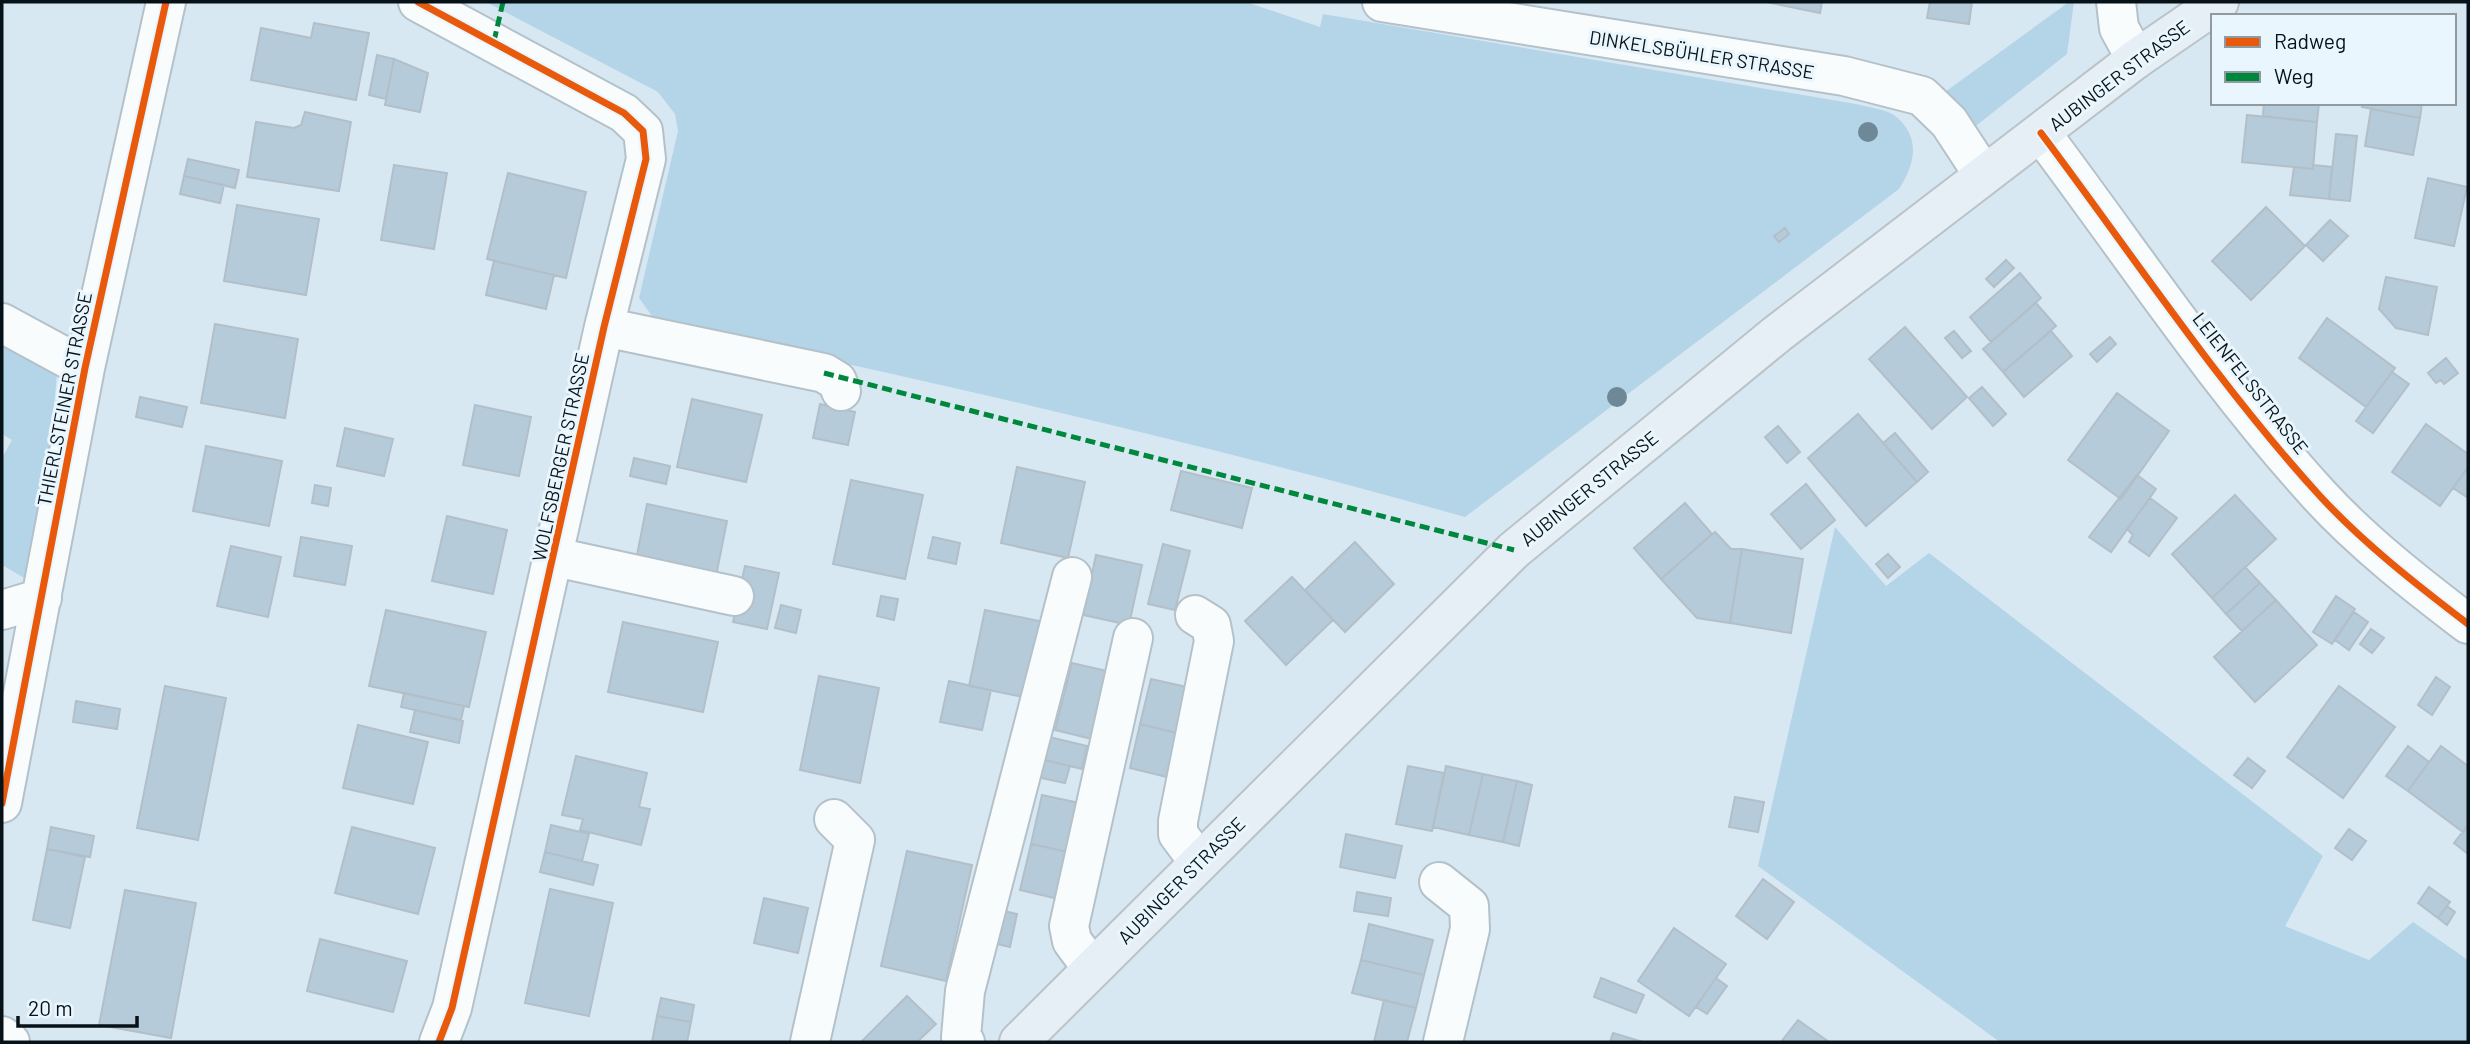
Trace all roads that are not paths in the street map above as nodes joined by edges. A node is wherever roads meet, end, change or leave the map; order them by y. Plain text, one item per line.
1 (166, 2) edge
2 (418, 2) edge
3 (1382, 2) edge
4 (2116, 2) edge
5 (2219, 2) edge
6 (2136, 59) junction
7 (2041, 133) junction
8 (1983, 174) junction
9 (2, 323) edge
10 (604, 327) junction
11 (85, 368) junction
12 (841, 391) dead end
13 (555, 557) junction
14 (1072, 577) dead end
15 (734, 596) dead end
16 (42, 598) junction
17 (2, 610) edge
18 (1195, 615) dead end
19 (2468, 624) edge
20 (1133, 638) dead end
21 (2, 803) edge
22 (834, 820) dead end
23 (1199, 862) junction
24 (1439, 882) dead end
25 (1092, 968) junction
26 (2, 1036) edge
27 (10, 1042) edge
28 (439, 1042) edge
29 (810, 1042) edge
30 (965, 1042) edge
31 (1019, 1042) edge
32 (1443, 1042) edge

1 - 11 street, THIERLSTEINER STRASSE
2 - 10 street, WOLFSBERGER STRASSE
3 - 8 street, DINKELSBÜHLER STRASSE
4 - 6 street
5 - 6 main road, AUBINGER STRASSE
6 - 7 main road, AUBINGER STRASSE
7 - 8 main road, AUBINGER STRASSE
7 - 19 street, LEIENFELSSTRASSE
8 - 23 main road, AUBINGER STRASSE
9 - 11 street
10 - 12 street
10 - 13 street, WOLFSBERGER STRASSE
11 - 16 street, THIERLSTEINER STRASSE
13 - 15 street
13 - 28 street, WOLFSBERGER STRASSE
14 - 30 street
16 - 17 street
16 - 21 street, THIERLSTEINER STRASSE
18 - 23 street
20 - 25 street
22 - 29 street
23 - 25 main road, AUBINGER STRASSE
24 - 32 street
25 - 31 main road, AUBINGER STRASSE
26 - 27 street

